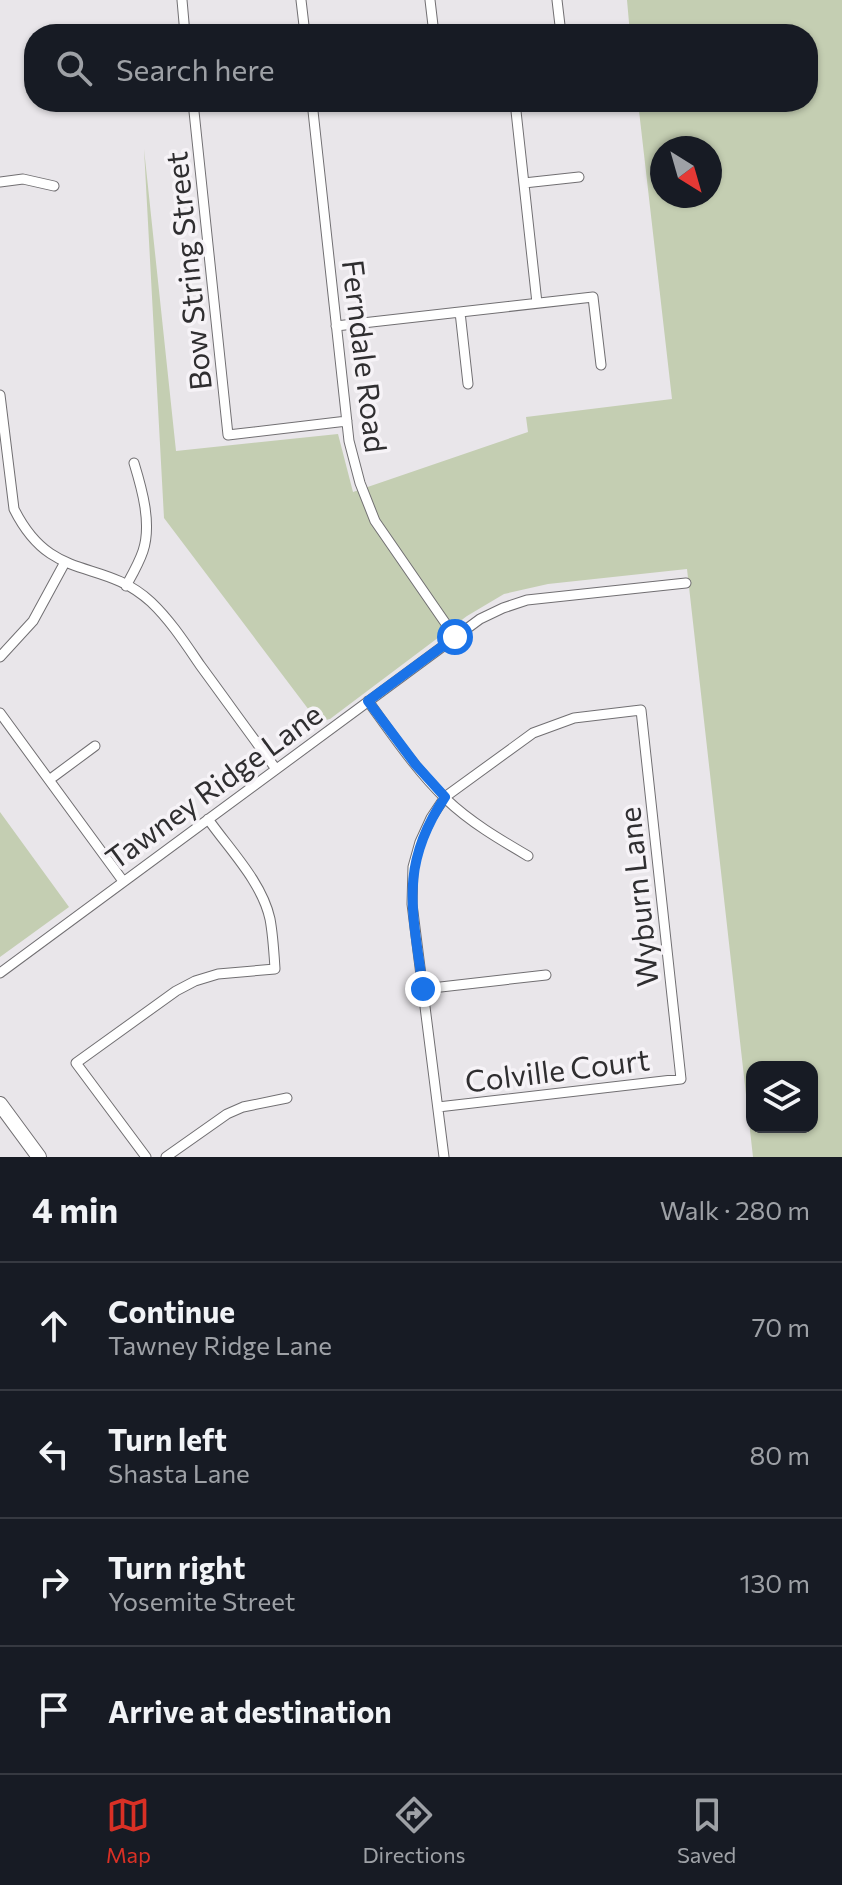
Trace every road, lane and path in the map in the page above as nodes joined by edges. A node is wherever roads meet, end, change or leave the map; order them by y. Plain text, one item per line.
1 (182, 0) edge
2 (301, 0) edge
3 (430, 0) edge
4 (557, 0) edge
5 (184, 24) edge
6 (304, 24) edge
7 (433, 24) edge
8 (560, 24) edge
9 (194, 112) edge
10 (313, 112) edge
11 (516, 112) edge
12 (579, 177) dead end
13 (0, 182) edge
14 (524, 183) junction
15 (54, 186) dead end
16 (537, 303) junction
17 (460, 312) junction
18 (336, 326) junction
19 (601, 365) dead end
20 (468, 384) dead end
21 (0, 395) edge
22 (347, 421) junction
23 (3, 438) edge
24 (134, 463) dead end
25 (64, 564) junction
26 (686, 583) dead end
27 (126, 586) junction
28 (455, 637) junction
29 (0, 657) edge
30 (368, 701) junction
31 (0, 713) edge
32 (95, 746) dead end
33 (276, 769) junction
34 (49, 780) junction
35 (445, 797) junction
36 (208, 819) junction
37 (528, 856) dead end
38 (123, 881) junction
39 (0, 973) edge
40 (546, 975) dead end
41 (423, 989) junction
42 (681, 1079) joint
43 (287, 1098) dead end
44 (0, 1104) edge
45 (438, 1107) junction
46 (39, 1157) edge
47 (146, 1157) edge
48 (166, 1157) edge
49 (444, 1157) edge

1 - 5 street
2 - 6 street
3 - 7 street
4 - 8 street
9 - 22 street, Bow String Street
10 - 18 street, Ferndale Road
11 - 14 street
12 - 14 street
13 - 15 street
14 - 16 street
16 - 17 street
16 - 19 street
17 - 18 street
17 - 20 street
18 - 22 street, Ferndale Road
21 - 23 street
22 - 28 street, Ferndale Road
23 - 25 street
24 - 27 street
25 - 27 street
25 - 29 street
26 - 28 street, Tawney Ridge Lane
27 - 33 street
28 - 30 street, Tawney Ridge Lane
30 - 33 street, Tawney Ridge Lane
30 - 35 street
31 - 34 street
32 - 34 street
33 - 36 street, Tawney Ridge Lane
34 - 38 street
35 - 37 street
35 - 41 street
35 - 42 street, Wyburn Lane
36 - 38 street, Tawney Ridge Lane
36 - 47 street
38 - 39 street, Tawney Ridge Lane
40 - 41 street
41 - 45 street
42 - 45 street, Colville Court
43 - 48 street
44 - 46 main road
45 - 49 street

